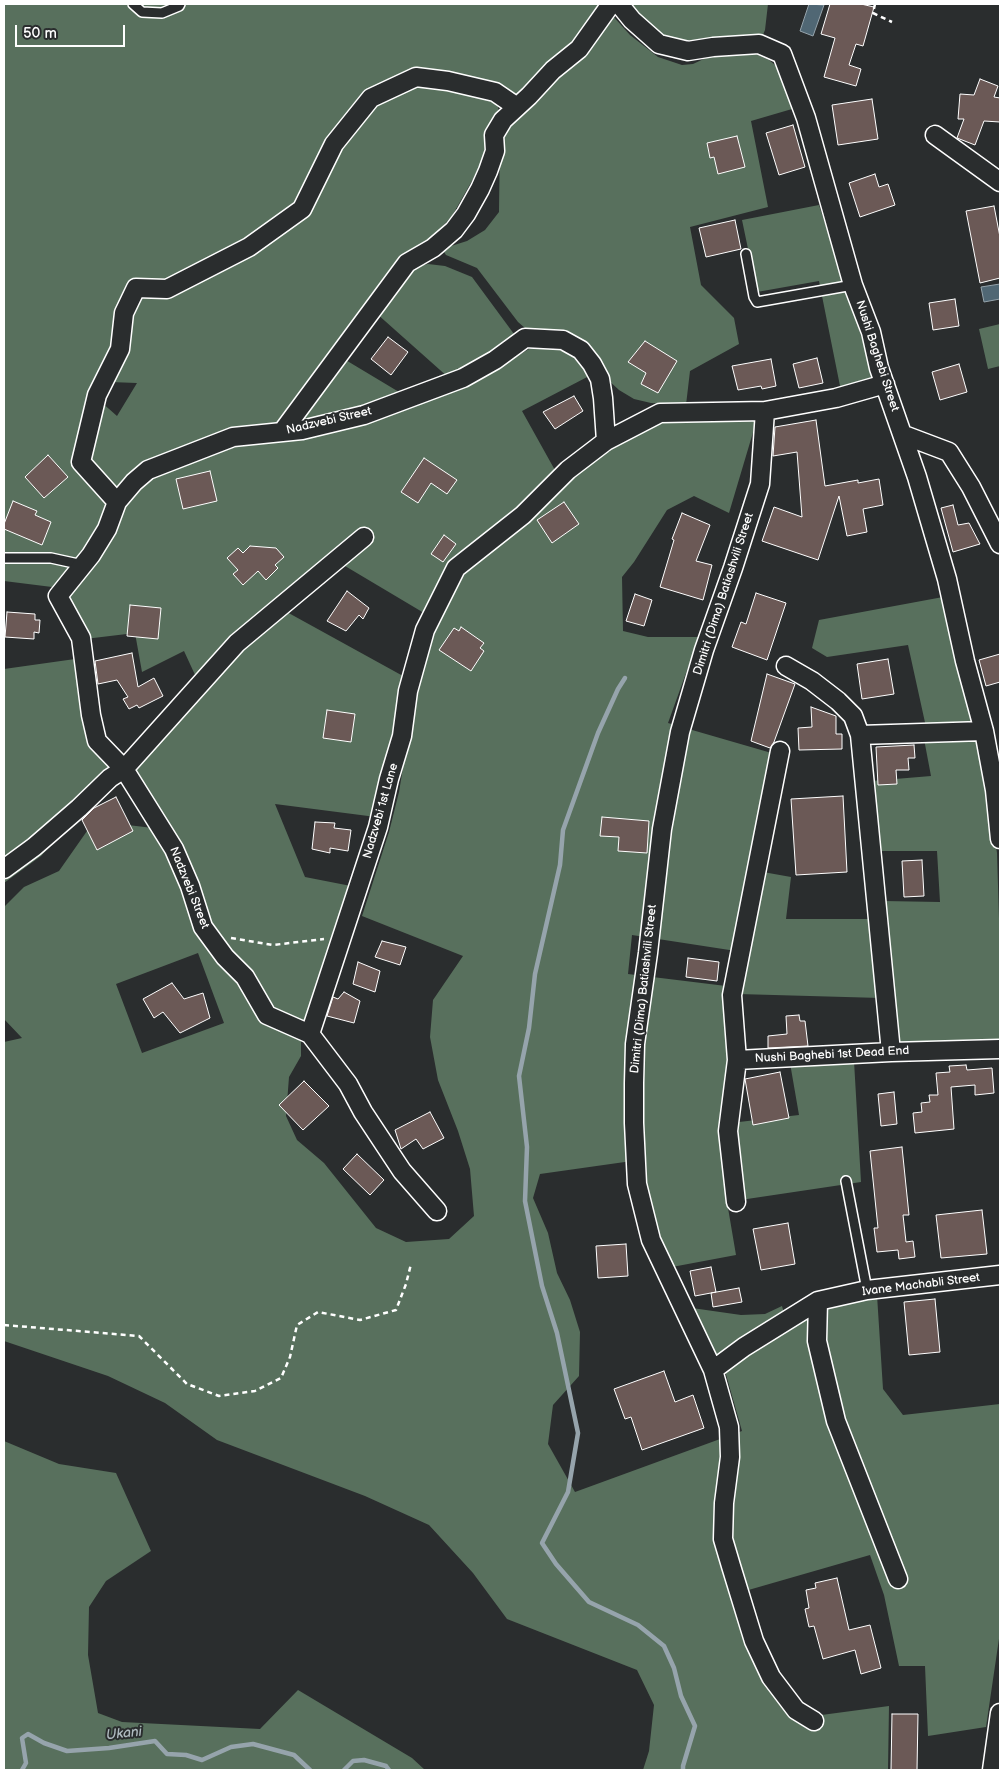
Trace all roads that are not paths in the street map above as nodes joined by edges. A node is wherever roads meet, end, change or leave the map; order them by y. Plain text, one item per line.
1 (133, 4) edge
2 (180, 4) edge
3 (612, 4) edge
4 (619, 4) edge
5 (517, 107) junction
6 (935, 135) dead end
7 (1000, 182) edge
8 (746, 254) dead end
9 (853, 285) junction
10 (885, 384) junction
11 (765, 411) junction
12 (282, 432) junction
13 (904, 435) junction
14 (606, 441) junction
15 (117, 502) junction
16 (364, 537) dead end
17 (1000, 544) edge
18 (4, 558) edge
19 (83, 565) junction
20 (786, 666) dead end
21 (984, 731) junction
22 (860, 735) junction
23 (780, 751) dead end
24 (124, 769) junction
25 (1000, 839) edge
26 (4, 869) edge
27 (310, 1034) junction
28 (1000, 1049) edge
29 (891, 1052) junction
30 (737, 1060) junction
31 (846, 1181) dead end
32 (736, 1202) dead end
33 (436, 1211) dead end
34 (1000, 1275) edge
35 (868, 1290) junction
36 (818, 1301) junction
37 (713, 1370) junction
38 (898, 1579) dead end
39 (1000, 1713) edge
40 (814, 1721) dead end
41 (992, 1770) edge

1 - 2 lane
3 - 5 street
4 - 9 street, Nushi Baghebi Street
5 - 12 street
5 - 15 street
6 - 7 street
8 - 9 lane
9 - 10 street, Nushi Baghebi Street
10 - 11 street
10 - 13 street, Nushi Baghebi Street
11 - 14 street
11 - 37 street, Dimitri (Dima) Batiashvili Street
12 - 14 street, Nadzvebi Street
12 - 15 street, Nadzvebi Street
13 - 17 street
13 - 21 street, Nushi Baghebi Street
14 - 27 street, Nadzvebi 1st Lane
15 - 19 street, Nadzvebi Street
16 - 24 street
18 - 19 lane
19 - 24 street, Nadzvebi Street
20 - 22 street
21 - 22 street
21 - 25 street, Nushi Baghebi Street
22 - 29 street
23 - 30 street, Nushi Baghebi 1st Dead End
24 - 26 street
24 - 27 street, Nadzvebi Street
27 - 33 street
28 - 29 street, Nushi Baghebi 1st Dead End
29 - 30 street, Nushi Baghebi 1st Dead End
30 - 32 street
31 - 35 lane
34 - 35 street, Ivane Machabli Street
35 - 36 street, Ivane Machabli Street
36 - 37 street, Ivane Machabli Street
36 - 38 street
37 - 40 street, Dimitri (Dima) Batiashvili Street
39 - 41 street

